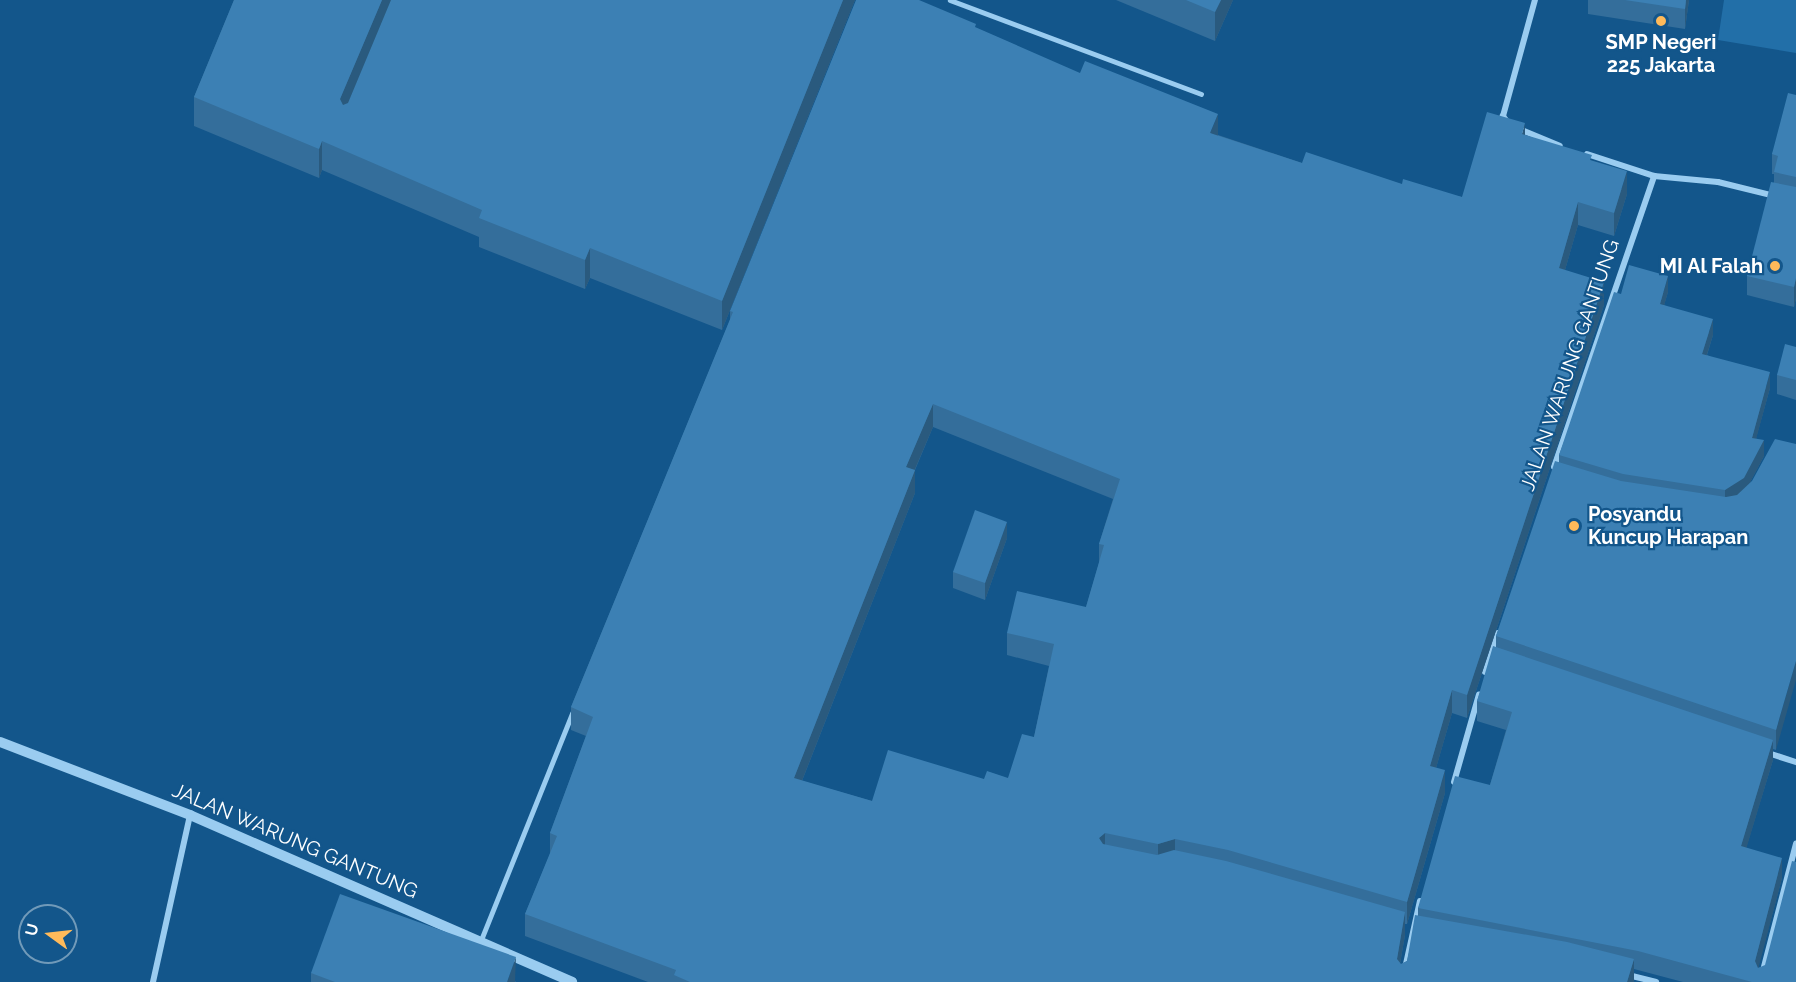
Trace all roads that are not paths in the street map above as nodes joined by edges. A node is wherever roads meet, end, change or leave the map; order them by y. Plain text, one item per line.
1 (950, 0) edge
2 (1534, 0) edge
3 (1201, 94) dead end
4 (1572, 150) edge
5 (1583, 153) edge
6 (1654, 176) junction
7 (1784, 198) edge
8 (1562, 477) edge
9 (1500, 627) edge
10 (1489, 659) junction
11 (1499, 662) edge
12 (575, 708) edge
13 (0, 742) edge
14 (1751, 747) edge
15 (1796, 762) edge
16 (1450, 795) edge
17 (190, 815) junction
18 (1796, 844) edge
19 (1421, 897) edge
20 (1401, 928) edge
21 (1411, 931) junction
22 (1422, 933) edge
23 (481, 940) junction
24 (1623, 974) edge
25 (153, 982) edge
26 (572, 982) edge
27 (1401, 982) edge
28 (1656, 982) edge
29 (1760, 982) edge

1 - 3 lane
2 - 4 street
5 - 6 street
6 - 7 street
6 - 8 street, JALAN WARUNG GANTUNG
9 - 10 street
10 - 11 street
10 - 16 street
12 - 23 lane
13 - 17 street, JALAN WARUNG GANTUNG
14 - 15 street
17 - 23 street, JALAN WARUNG GANTUNG
17 - 25 street
18 - 29 street
19 - 21 street
20 - 21 street
21 - 22 street
21 - 27 street
23 - 26 street, JALAN WARUNG GANTUNG
24 - 28 street

